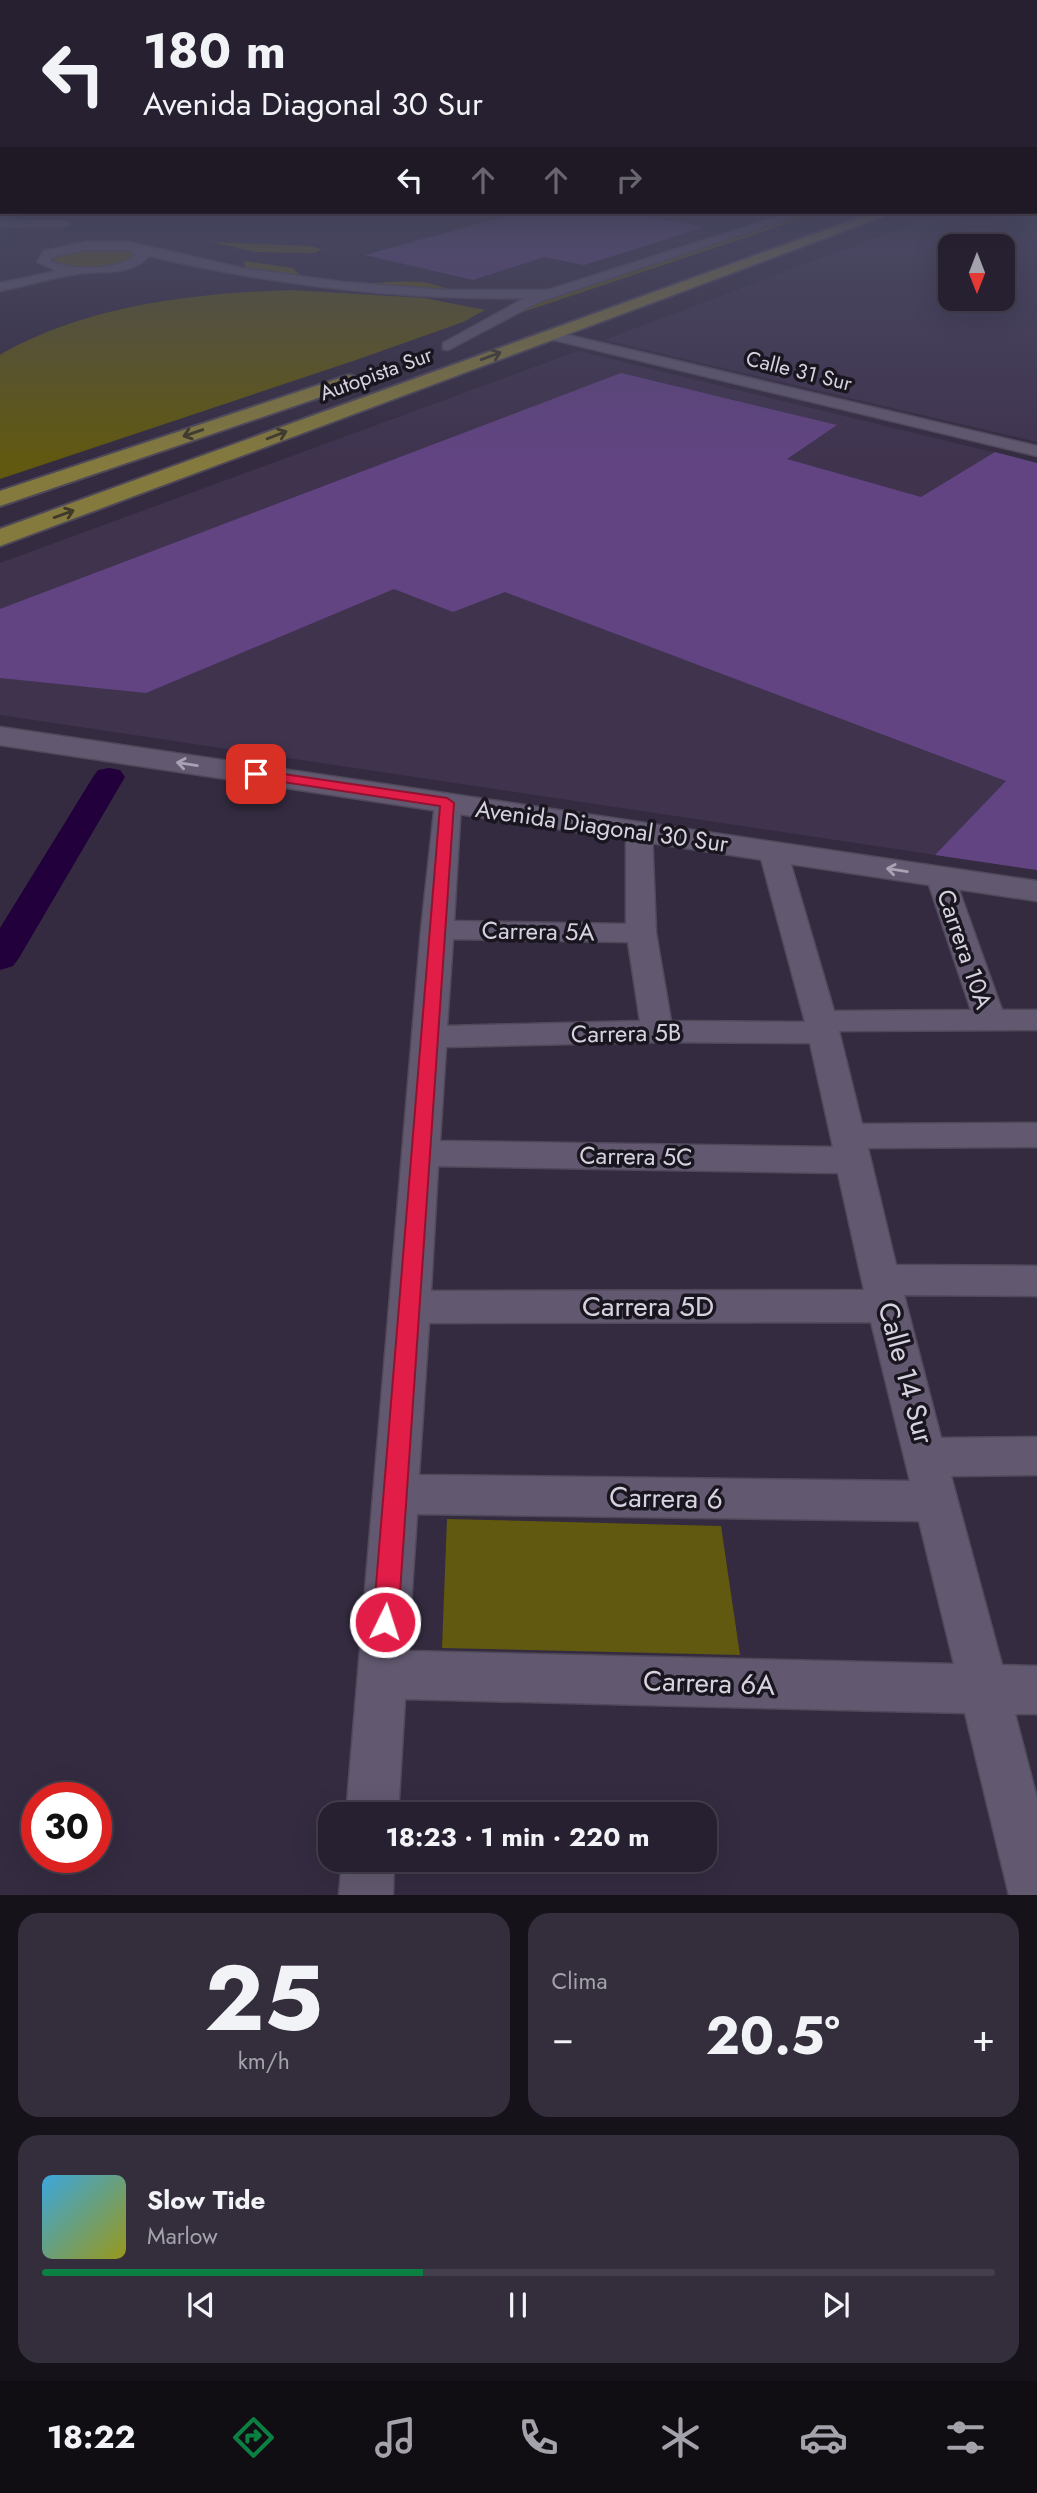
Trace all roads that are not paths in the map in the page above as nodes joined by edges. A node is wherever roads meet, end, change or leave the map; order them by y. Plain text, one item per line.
1 (348, 287) edge
2 (568, 287) edge
3 (618, 287) edge
4 (681, 287) edge
5 (548, 294) junction
6 (551, 335) junction
7 (442, 348) joint
8 (371, 373) dead end
9 (1037, 451) edge
10 (0, 499) edge
11 (0, 538) edge
12 (0, 736) edge
13 (447, 803) junction
14 (639, 831) junction
15 (773, 851) junction
16 (940, 876) junction
17 (1037, 891) edge
18 (436, 930) junction
19 (641, 933) junction
20 (1037, 1020) edge
21 (990, 1021) junction
22 (822, 1027) junction
23 (657, 1031) junction
24 (428, 1037) junction
25 (1037, 1135) edge
26 (849, 1148) junction
27 (420, 1153) junction
28 (1037, 1280) edge
29 (885, 1293) junction
30 (408, 1307) junction
31 (1037, 1456) edge
32 (928, 1457) junction
33 (395, 1494) junction
34 (937, 1501) junction
35 (382, 1674) junction
36 (984, 1690) junction
37 (1037, 1690) edge
38 (373, 1802) edge
39 (367, 1872) edge
40 (366, 1895) edge
41 (1036, 1895) edge

1 - 5 street
2 - 5 street
3 - 7 highway, Autopista Sur
4 - 6 highway, Autopista Sur
5 - 7 street
6 - 9 street, Calle 31 Sur
11 -> 6 highway, Autopista Sur
8 -> 10 highway, Autopista Sur
13 -> 12 street, Avenida Diagonal 30 Sur
13 - 14 street, Avenida Diagonal 30 Sur
13 - 18 street
14 - 15 street, Avenida Diagonal 30 Sur
14 - 19 street
16 -> 15 street, Avenida Diagonal 30 Sur
15 - 22 street, Calle 14 Sur
16 - 17 street, Avenida Diagonal 30 Sur
16 - 21 street, Carrera 10A
18 - 19 street, Carrera 5A
18 - 24 street
19 - 23 street
20 - 21 street, Carrera 5B
21 - 22 street, Carrera 5B
22 - 23 street, Carrera 5B
22 - 26 street, Calle 14 Sur
23 - 24 street, Carrera 5B
24 - 27 street
25 - 26 street, Carrera 5C
26 - 27 street, Carrera 5C
26 - 29 street, Calle 14 Sur
27 - 30 street
28 - 29 street, Carrera 5D
29 - 30 street, Carrera 5D
29 - 32 street, Calle 14 Sur
30 - 33 street
31 - 32 street
32 - 34 street, Calle 14 Sur
33 - 34 street, Carrera 6
33 - 35 street
34 - 36 street, Calle 14 Sur
35 - 36 street, Carrera 6A
35 - 38 street
36 - 37 street, Carrera 6A
36 - 41 street, Calle 14 Sur
39 - 40 street

